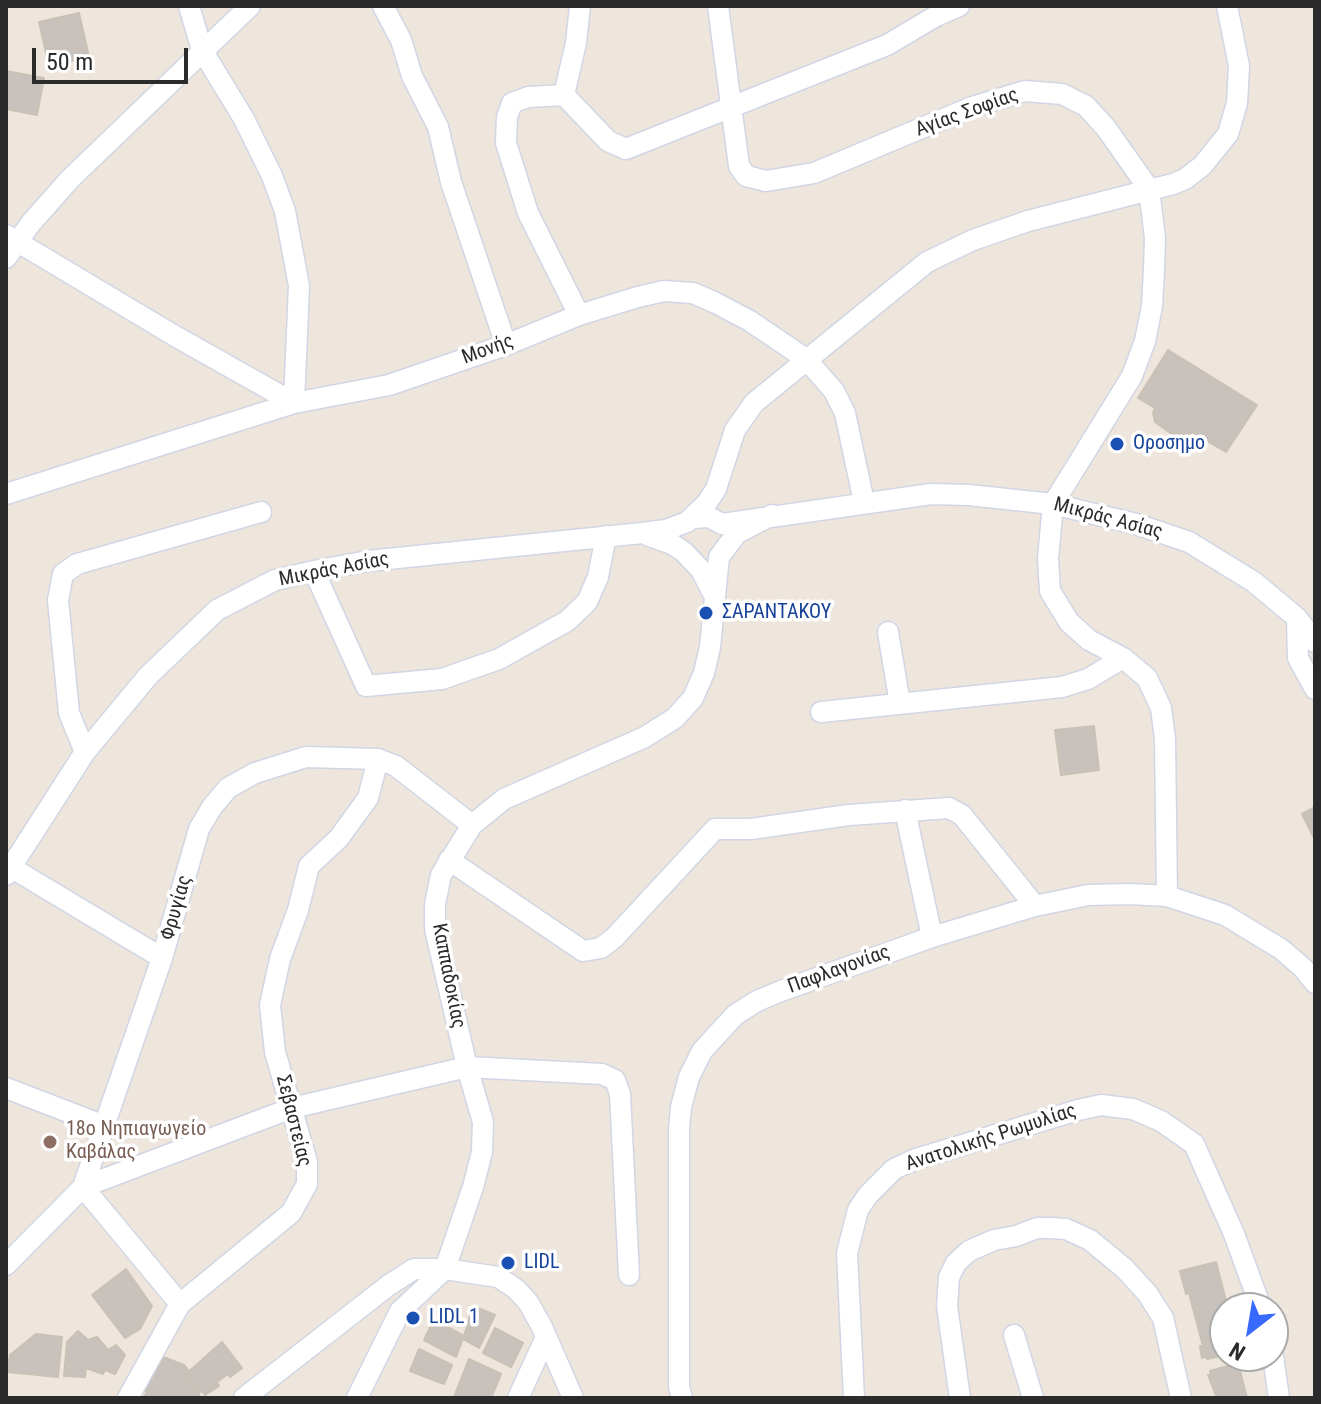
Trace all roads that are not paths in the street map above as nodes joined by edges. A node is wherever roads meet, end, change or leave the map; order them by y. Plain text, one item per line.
1 (189, 6) edge
2 (250, 6) edge
3 (383, 6) edge
4 (580, 6) edge
5 (718, 6) edge
6 (959, 6) edge
7 (1227, 6) edge
8 (202, 50) junction
9 (564, 95) junction
10 (732, 107) junction
11 (1149, 189) junction
12 (10, 245) edge
13 (579, 315) junction
14 (506, 345) junction
15 (806, 359) junction
16 (294, 403) junction
17 (724, 463) junction
18 (6, 494) edge
19 (864, 502) junction
20 (1053, 504) junction
21 (261, 512) dead end
22 (772, 515) junction
23 (691, 520) junction
24 (722, 524) junction
25 (642, 533) junction
26 (606, 536) junction
27 (723, 551) junction
28 (687, 555) junction
29 (314, 571) junction
30 (714, 604) junction
31 (1297, 618) junction
32 (888, 632) dead end
33 (1315, 642) edge
34 (1123, 658) junction
35 (1315, 689) edge
36 (900, 704) junction
37 (821, 712) dead end
38 (85, 752) junction
39 (378, 759) junction
40 (905, 810) junction
41 (472, 825) junction
42 (449, 860) junction
43 (9, 871) edge
44 (1167, 896) junction
45 (1035, 906) junction
46 (932, 937) junction
47 (162, 958) junction
48 (1315, 983) edge
49 (467, 1067) junction
50 (6, 1088) edge
51 (292, 1108) junction
52 (102, 1125) junction
53 (83, 1187) junction
54 (6, 1265) edge
55 (445, 1269) junction
56 (629, 1275) dead end
57 (1255, 1292) edge
58 (180, 1304) junction
59 (1014, 1335) dead end
60 (546, 1337) junction
61 (1275, 1372) edge
62 (128, 1398) edge
63 (244, 1398) edge
64 (357, 1398) edge
65 (518, 1398) edge
66 (573, 1398) edge
67 (682, 1398) edge
68 (854, 1398) edge
69 (960, 1398) edge
70 (1033, 1398) edge
71 (1181, 1398) edge
72 (1279, 1398) edge

1 - 8 street
2 - 8 street
3 - 14 street
4 - 9 street
5 - 10 street
6 - 10 street
7 - 11 street
8 - 12 street
8 - 16 street
9 - 10 street
9 - 13 street
10 - 11 street, Αγίας Σοφίας
11 - 15 street
11 - 20 street, Αγίας Σοφίας
12 - 16 street
13 - 14 street, Μονής
13 - 15 street, Μονής
14 - 16 street, Μονής
15 - 17 street
15 - 19 street, Μονής
16 - 18 street, Μονής
17 - 23 street
17 - 24 street
19 - 20 street, Μικράς Ασίας
19 - 22 street, Μικράς Ασίας
20 - 31 street, Μικράς Ασίας
20 - 34 street
21 - 38 street
22 - 24 street, Μικράς Ασίας
22 - 27 street
23 - 24 street
23 - 25 street, Μικράς Ασίας
23 - 28 street
24 - 27 street
25 - 26 street, Μικράς Ασίας
25 - 28 street
26 - 29 street, Μικράς Ασίας
26 - 29 street
27 - 28 street
27 - 30 street, Καππαδοκίας
28 - 30 street
29 - 38 street, Μικράς Ασίας
30 - 41 street, Καππαδοκίας
31 - 33 street, Μικράς Ασίας
31 - 35 street
32 - 36 street
34 - 36 street
34 - 44 street
36 - 37 street
38 - 43 street, Μικράς Ασίας
39 - 41 street, Φρυγίας
39 - 47 street, Φρυγίας
39 - 51 street, Σεβαστείας
40 - 42 street
40 - 45 street
40 - 46 street
41 - 42 street, Καππαδοκίας
42 - 49 street, Καππαδοκίας
43 - 47 street
44 - 45 street, Παφλαγονίας
44 - 48 street, Παφλαγονίας
45 - 46 street, Παφλαγονίας
46 - 67 street, Παφλαγονίας
47 - 52 street, Φρυγίας
49 - 51 street
49 - 55 street, Καππαδοκίας
49 - 56 street
50 - 52 street
51 - 53 street
51 - 58 street, Σεβαστείας
52 - 53 street, Φρυγίας
53 - 54 street, Φρυγίας
53 - 58 street
55 - 60 street
55 - 63 street
55 - 64 street, Καππαδοκίας
57 - 68 street, Ανατολικής Ρωμυλίας
58 - 62 street
59 - 70 street
60 - 65 street
60 - 66 street
61 - 72 street
69 - 71 street

